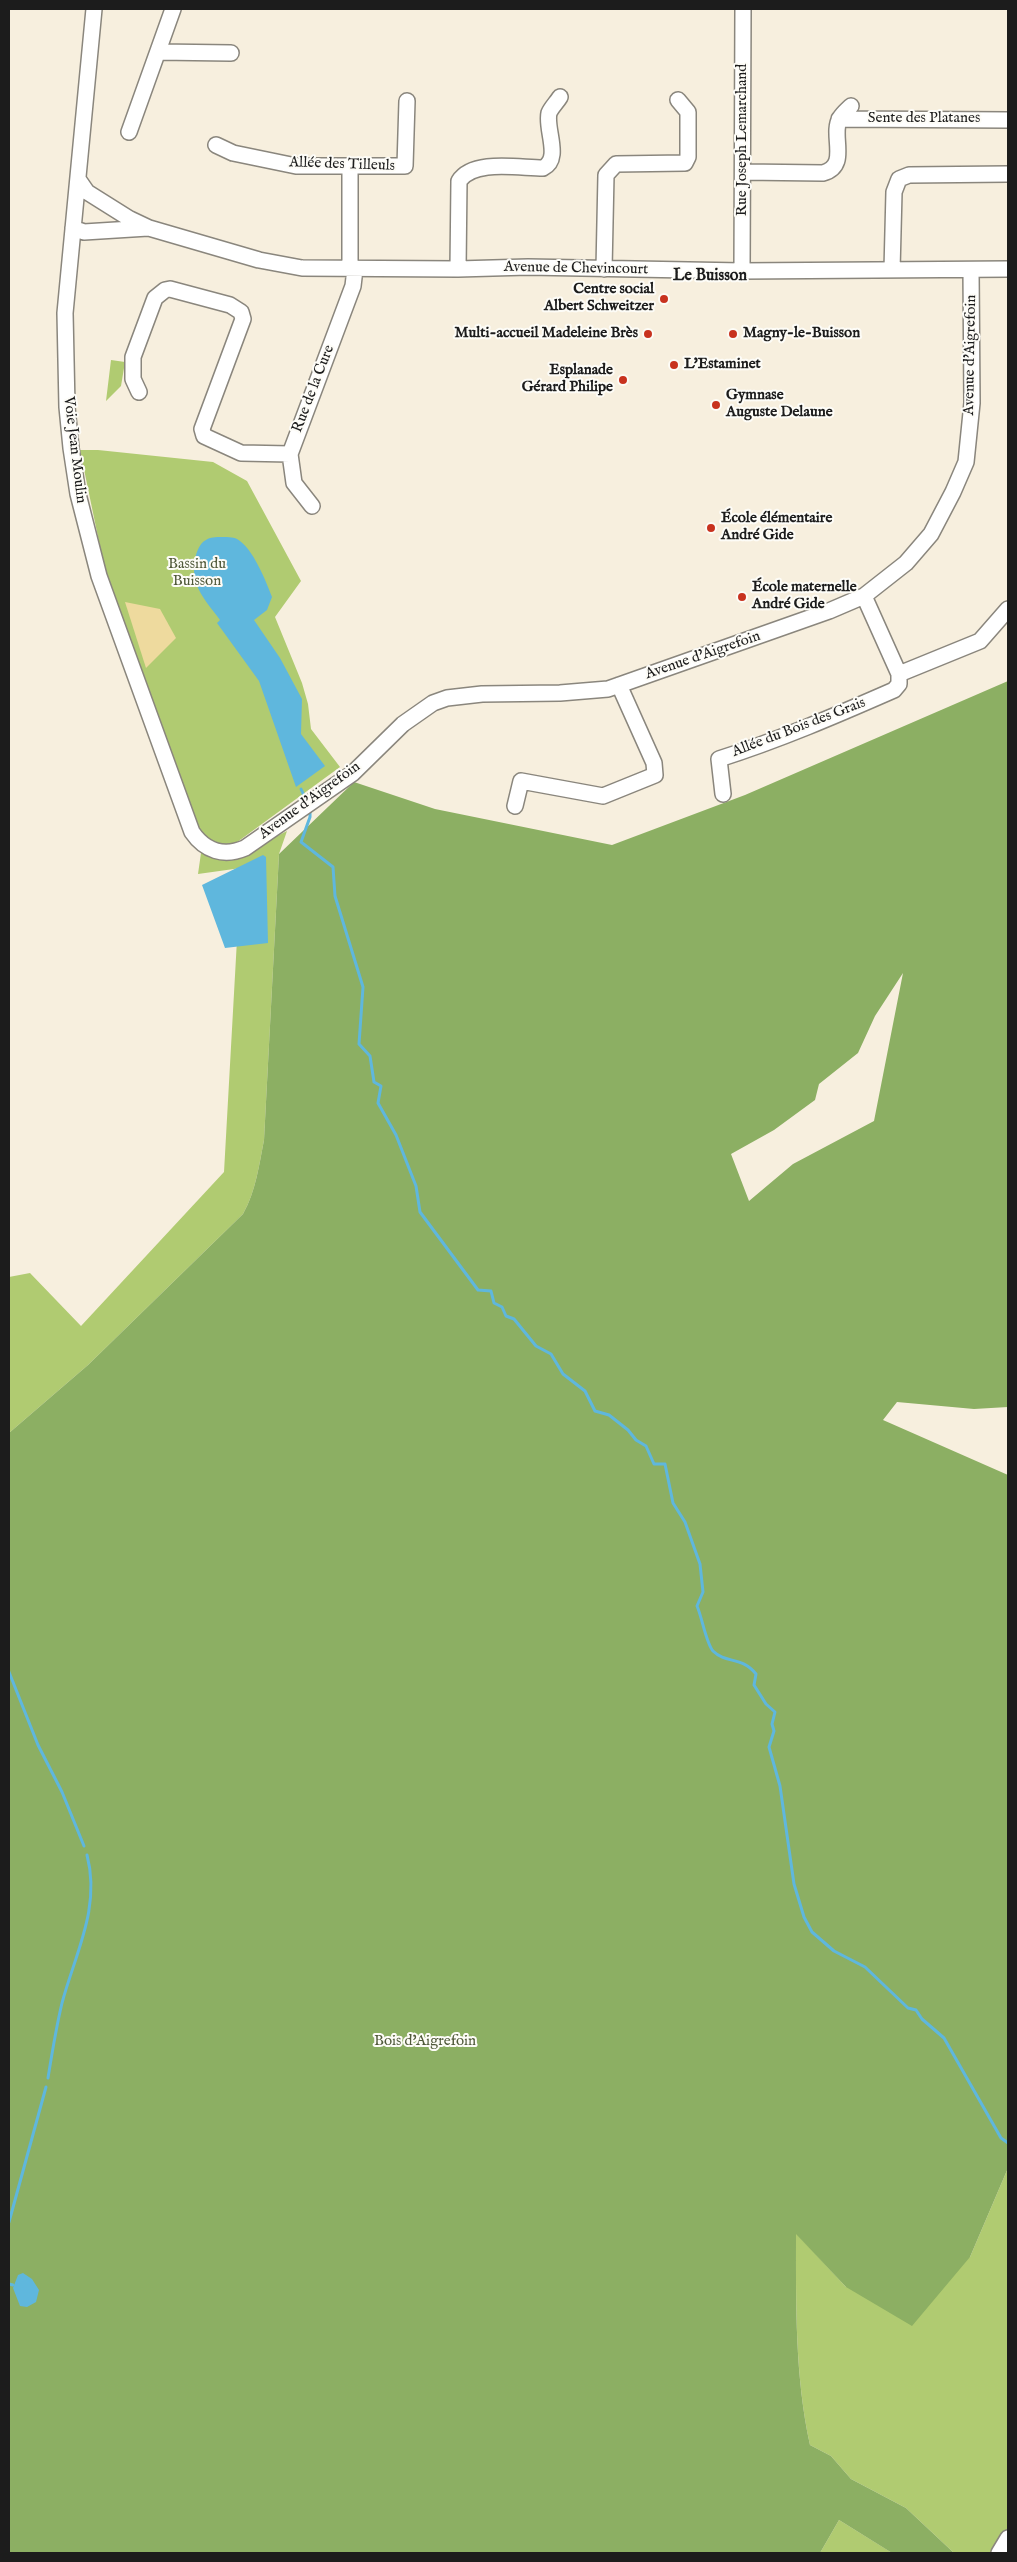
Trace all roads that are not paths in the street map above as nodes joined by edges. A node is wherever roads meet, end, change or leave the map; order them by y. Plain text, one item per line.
1 (94, 9) edge
2 (173, 9) edge
3 (743, 9) edge
4 (158, 52) junction
5 (231, 53) dead end
6 (560, 97) dead end
7 (678, 100) dead end
8 (407, 101) dead end
9 (851, 106) dead end
10 (839, 119) junction
11 (1008, 120) edge
12 (129, 132) dead end
13 (216, 145) dead end
14 (350, 167) junction
15 (743, 172) junction
16 (1008, 174) edge
17 (78, 179) junction
18 (73, 228) junction
19 (149, 228) junction
20 (352, 269) junction
21 (458, 269) junction
22 (604, 269) junction
23 (1008, 269) edge
24 (892, 270) junction
25 (971, 270) junction
26 (742, 271) junction
27 (139, 392) dead end
28 (290, 454) junction
29 (312, 506) dead end
30 (864, 596) junction
31 (1008, 609) edge
32 (899, 674) junction
33 (619, 685) junction
34 (723, 794) dead end
35 (515, 806) dead end
36 (226, 853) joint
37 (1008, 2538) edge
38 (999, 2553) edge

1 - 17 street, Voie Jean Moulin
2 - 4 street
3 - 15 street, Rue Joseph Lemarchand
4 - 5 street
4 - 12 street
6 - 21 street
7 - 22 street
8 - 14 street, Allée des Tilleuls
9 - 10 street
10 - 11 street, Sente des Platanes
10 - 15 street
13 - 14 street, Allée des Tilleuls
14 - 20 street, Rue de la Cure
15 - 26 street, Rue Joseph Lemarchand
16 - 24 street
17 - 18 street, Voie Jean Moulin
17 - 19 street, Avenue de Chevincourt
18 - 19 street, Avenue de Chevincourt
18 - 36 street, Voie Jean Moulin
19 - 20 street, Avenue de Chevincourt
20 - 21 street, Avenue de Chevincourt
20 - 28 street, Rue de la Cure
21 - 22 street, Avenue de Chevincourt
22 - 26 street, Avenue de Chevincourt
23 - 25 street, Avenue de Chevincourt
24 - 25 street, Avenue de Chevincourt
24 - 26 street, Avenue de Chevincourt
25 - 30 street, Avenue d'Aigrefoin
27 - 28 street
28 - 29 street, Rue de la Cure
30 - 32 street
30 - 33 street, Avenue d'Aigrefoin
31 - 32 street
32 - 34 street, Allée du Bois des Grais
33 - 35 street
33 - 36 street, Avenue d'Aigrefoin
37 - 38 street

